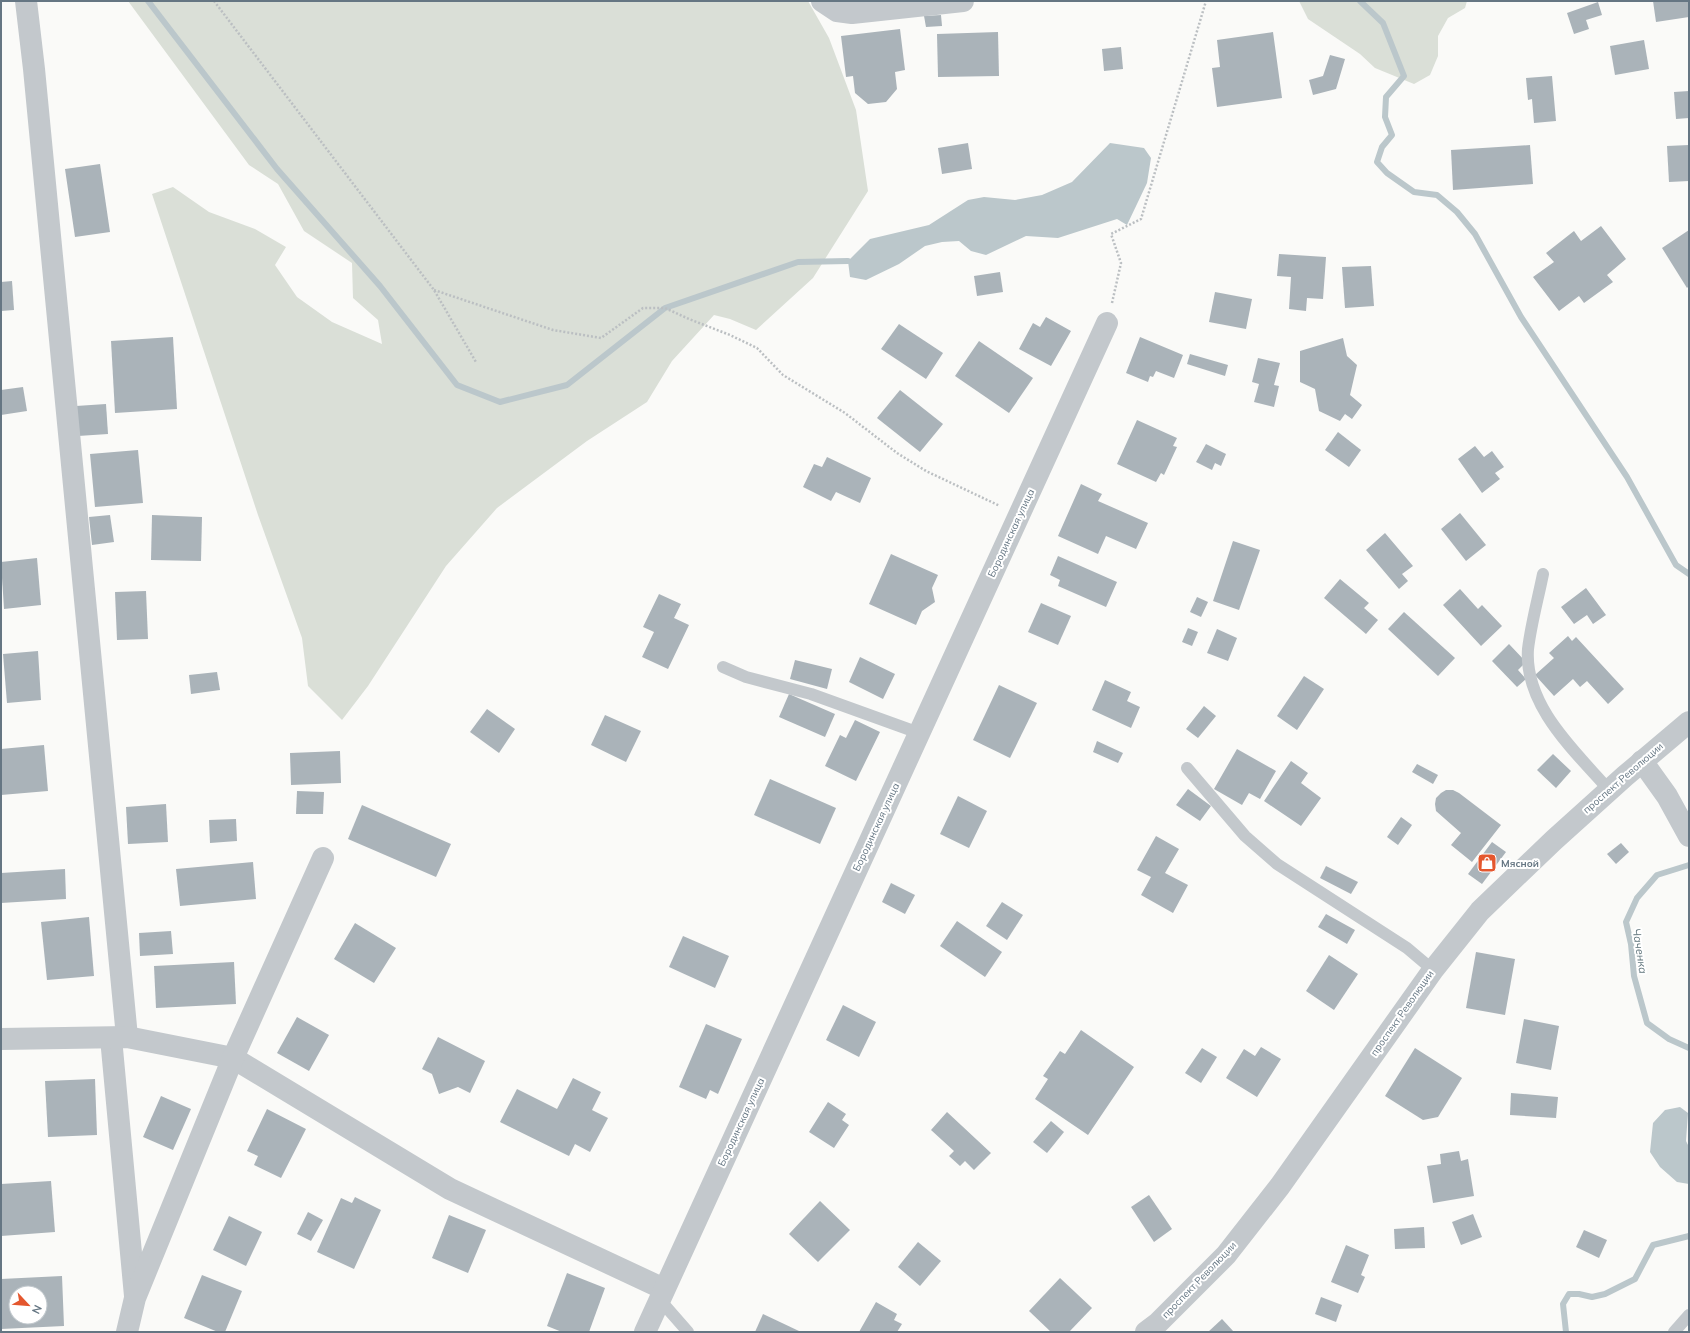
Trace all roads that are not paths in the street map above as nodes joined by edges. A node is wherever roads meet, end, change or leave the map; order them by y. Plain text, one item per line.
1 (26, 1) edge
2 (822, 1) edge
3 (963, 1) edge
4 (1107, 323) road end
5 (1543, 574) dead end
6 (723, 667) dead end
7 (1689, 722) edge
8 (920, 733) junction
9 (1642, 761) junction
10 (1187, 768) dead end
11 (1609, 790) junction
12 (1689, 836) edge
13 (323, 858) dead end
14 (1433, 970) junction
15 (119, 1037) junction
16 (1, 1039) edge
17 (233, 1058) junction
18 (662, 1294) junction
19 (135, 1298) junction
20 (1689, 1315) edge
21 (127, 1332) edge
22 (645, 1332) edge
23 (688, 1332) edge
24 (1146, 1332) edge
25 (1674, 1332) edge

1 - 15 street
2 - 3 street
4 - 8 street, Бородинская улица
5 - 11 lane
6 - 8 lane
7 - 9 street, проспект Революции
8 - 18 street, Бородинская улица
9 - 11 street, проспект Революции
9 - 12 street
10 - 14 lane
11 - 14 street, проспект Революции
13 - 17 street
14 - 24 street, проспект Революции
15 - 16 street
15 - 17 street
15 - 19 street
17 - 18 street
17 - 19 street
18 - 22 street, Бородинская улица
18 - 23 lane
19 - 21 street
20 - 25 lane

